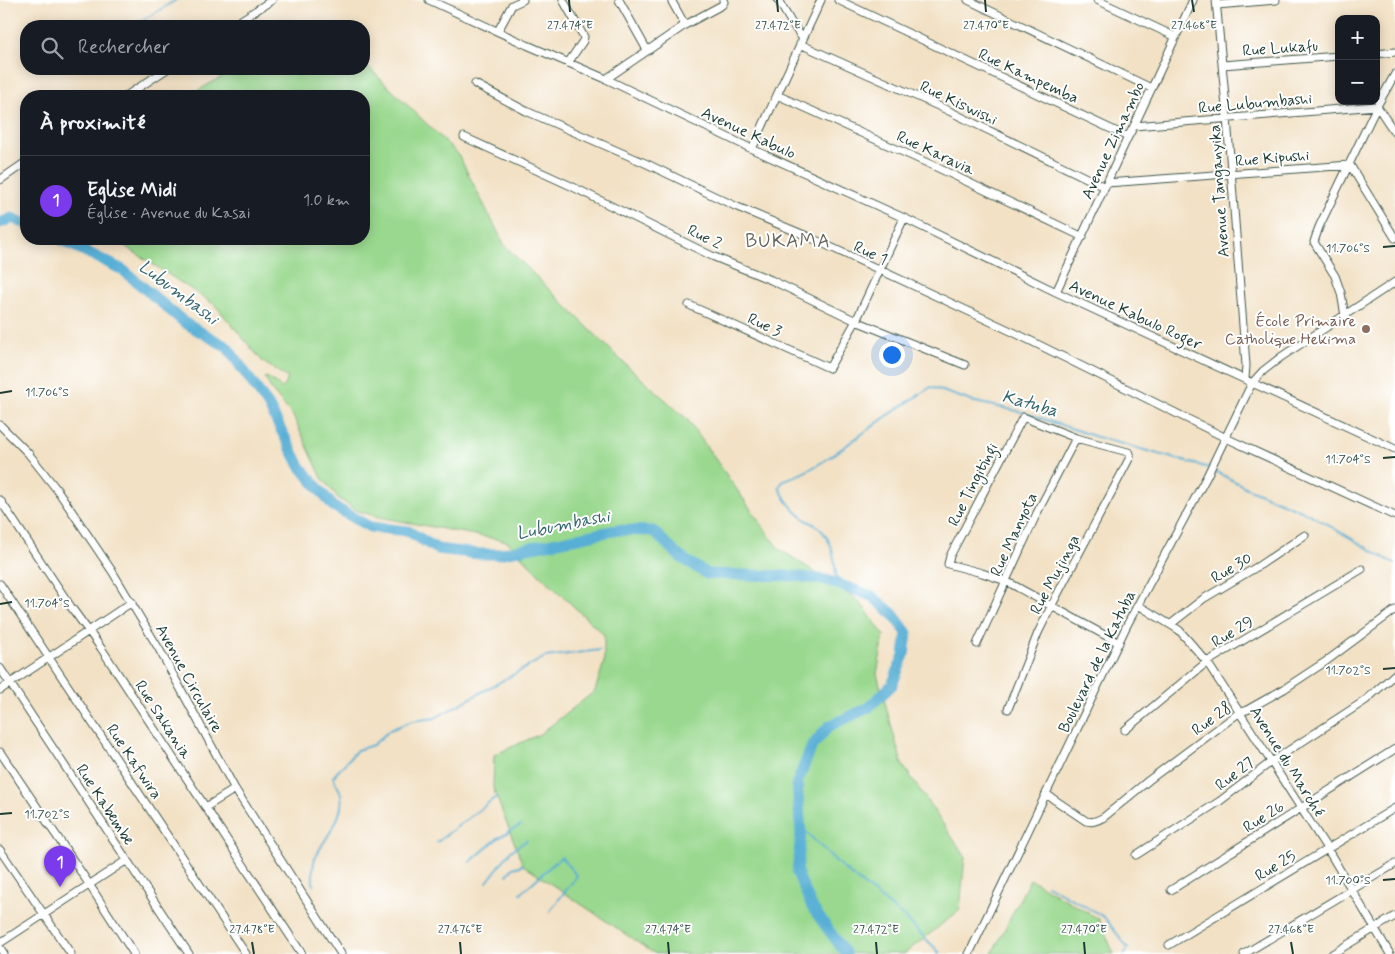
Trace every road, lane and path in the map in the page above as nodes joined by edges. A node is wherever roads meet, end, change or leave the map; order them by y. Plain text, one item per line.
1 (272, 0) edge
2 (429, 0) edge
3 (523, 0) edge
4 (563, 0) edge
5 (619, 0) edge
6 (671, 0) edge
7 (778, 0) edge
8 (821, 0) edge
9 (838, 0) edge
10 (968, 0) edge
11 (1098, 0) edge
12 (1193, 0) edge
13 (1276, 0) edge
14 (723, 1) edge
15 (510, 3) edge
16 (1216, 3) edge
17 (241, 20) edge
18 (685, 25) junction
19 (498, 32) junction
20 (1176, 37) junction
21 (801, 41) junction
22 (647, 50) junction
23 (1395, 52) edge
24 (1380, 54) edge
25 (1335, 56) edge
26 (568, 63) junction
27 (1222, 65) junction
28 (1395, 74) edge
29 (158, 75) edge
30 (606, 79) junction
31 (475, 84) dead end
32 (1151, 88) junction
33 (135, 90) edge
34 (777, 95) junction
35 (1377, 106) junction
36 (1227, 118) junction
37 (1134, 126) junction
38 (1395, 133) edge
39 (464, 136) dead end
40 (1128, 137) junction
41 (752, 149) junction
42 (1350, 164) junction
43 (20, 166) edge
44 (1231, 174) junction
45 (0, 180) edge
46 (1106, 185) junction
47 (904, 218) junction
48 (1083, 237) junction
49 (1395, 238) edge
50 (879, 271) junction
51 (1395, 282) edge
52 (1056, 292) junction
53 (689, 305) dead end
54 (1345, 316) junction
55 (856, 320) junction
56 (965, 365) dead end
57 (1244, 379) junction
58 (1252, 383) junction
59 (2, 429) edge
60 (1076, 438) junction
61 (1226, 438) junction
62 (1395, 449) edge
63 (0, 500) edge
64 (1395, 516) edge
65 (1305, 534) dead end
66 (1362, 569) dead end
67 (1006, 581) junction
68 (0, 584) edge
69 (132, 602) junction
70 (1138, 605) junction
71 (1052, 606) junction
72 (1395, 610) edge
73 (1170, 624) junction
74 (89, 631) junction
75 (1119, 643) junction
76 (977, 644) dead end
77 (49, 658) junction
78 (1208, 662) junction
79 (0, 668) edge
80 (1395, 674) edge
81 (10, 683) junction
82 (0, 690) edge
83 (1008, 709) dead end
84 (1240, 712) junction
85 (1125, 730) dead end
86 (1395, 749) edge
87 (0, 752) edge
88 (1271, 762) junction
89 (235, 789) junction
90 (1046, 794) junction
91 (206, 807) junction
92 (1301, 808) junction
93 (1395, 808) edge
94 (0, 850) edge
95 (1328, 850) junction
96 (1136, 855) dead end
97 (127, 860) junction
98 (1395, 864) edge
99 (89, 885) junction
100 (1352, 889) junction
101 (1171, 890) dead end
102 (44, 915) junction
103 (1395, 916) edge
104 (1374, 928) junction
105 (0, 943) edge
106 (1169, 945) dead end
107 (0, 948) edge
108 (4, 954) edge
109 (72, 954) edge
110 (134, 954) edge
111 (189, 954) edge
112 (246, 954) edge
113 (302, 954) edge
114 (341, 954) edge
115 (968, 954) edge
116 (1244, 954) edge
117 (1332, 954) edge
118 (1390, 954) edge

1 - 17 street
2 - 19 street, Avenue Kabulo
3 - 15 street
4 - 26 street
5 - 22 street
6 - 18 street
7 - 21 street
8 - 21 street
9 - 40 street, Rue Kampemba
10 - 32 street
11 - 20 street
12 - 20 street, Avenue Zimambo
13 - 16 street
14 - 18 street
15 - 19 street
16 - 27 street, Avenue Tanganyika
18 - 22 street
19 - 26 street, Avenue Kabulo
20 - 32 street, Avenue Zimambo
21 - 34 street
21 - 46 street, Rue Kiswishi
22 - 30 street
23 - 24 street
25 - 27 street, Rue Lukafu
26 - 30 street, Avenue Kabulo
27 - 36 street, Avenue Tanganyika
28 - 35 street
29 - 33 street
30 - 41 street, Avenue Kabulo
31 - 50 street, Rue 1
32 - 37 street, Avenue Zimambo
34 - 41 street
34 - 48 street, Rue Karavia
35 - 36 street, Rue Lubumbashi
35 - 38 street
35 - 42 street
36 - 37 street, Rue Lubumbashi
36 - 44 street, Avenue Tanganyika
37 - 40 street, Avenue Zimambo
39 - 55 street, Rue 2
40 - 46 street, Avenue Zimambo
41 - 47 street, Avenue Kabulo
42 - 44 street, Rue Kipushi
42 - 49 street
42 - 54 street
43 - 45 street
44 - 46 street, Rue Kipushi
44 - 57 street, Avenue Tanganyika
46 - 48 street, Avenue Zimambo
47 - 50 street
47 - 52 street, Avenue Kabulo
48 - 52 street, Avenue Zimambo
50 - 55 street
50 - 61 street, Rue 1
51 - 54 street, Boulevard de la Katuba
52 - 57 street, Avenue Kabulo Roger
53 - 55 street, Rue 3
54 - 58 street, Boulevard de la Katuba
55 - 56 street, Rue 2
57 - 58 street, Avenue Kabulo Roger
58 - 61 street, Boulevard de la Katuba
58 - 62 street, Avenue Kabulo Roger
59 - 69 street, Avenue Circulaire
60 - 67 street, Rue Manyota
60 - 67 street, Rue Tingitingi
60 - 71 street, Rue Mujinga
61 - 64 street, Rue 1
61 - 70 street, Boulevard de la Katuba
63 - 74 street, Rue Sakania
65 - 73 street, Rue 30
66 - 78 street, Rue 29
67 - 71 street
67 - 76 street, Rue Manyota
68 - 77 street, Rue Kafwira
69 - 74 street
69 - 89 street, Avenue Circulaire
70 - 73 street, Avenue du Marché
70 - 75 street, Boulevard de la Katuba
71 - 75 street
71 - 83 street, Rue Mujinga
72 - 84 street, Rue 28
73 - 78 street, Avenue du Marché
74 - 77 street
74 - 91 street, Rue Sakania
75 - 90 street, Boulevard de la Katuba
77 - 81 street
77 - 112 street, Rue Kafwira
78 - 84 street, Avenue du Marché
78 - 85 street, Rue 29
79 - 81 street, Rue Kabembe
80 - 88 street, Rue 27
81 - 82 street
81 - 97 street, Rue Kabembe
84 - 88 street, Avenue du Marché
84 - 90 street, Rue 28
86 - 92 street, Rue 26
87 - 99 street
88 - 92 street, Avenue du Marché
88 - 96 street, Rue 27
89 - 91 street
89 - 114 street, Avenue Circulaire
90 - 115 street, Boulevard de la Katuba
91 - 113 street, Rue Sakania
92 - 95 street, Avenue du Marché
92 - 101 street, Rue 26
93 - 95 street, Rue 25
94 - 102 street
95 - 100 street, Avenue du Marché
95 - 106 street, Rue 25
97 - 99 street
97 - 111 street, Rue Kabembe
98 - 100 street
99 - 102 street
99 - 110 street
100 - 104 street, Avenue du Marché
100 - 116 street
102 - 105 street
102 - 109 street
103 - 104 street
104 - 117 street
104 - 118 street, Avenue du Marché
107 - 108 street

